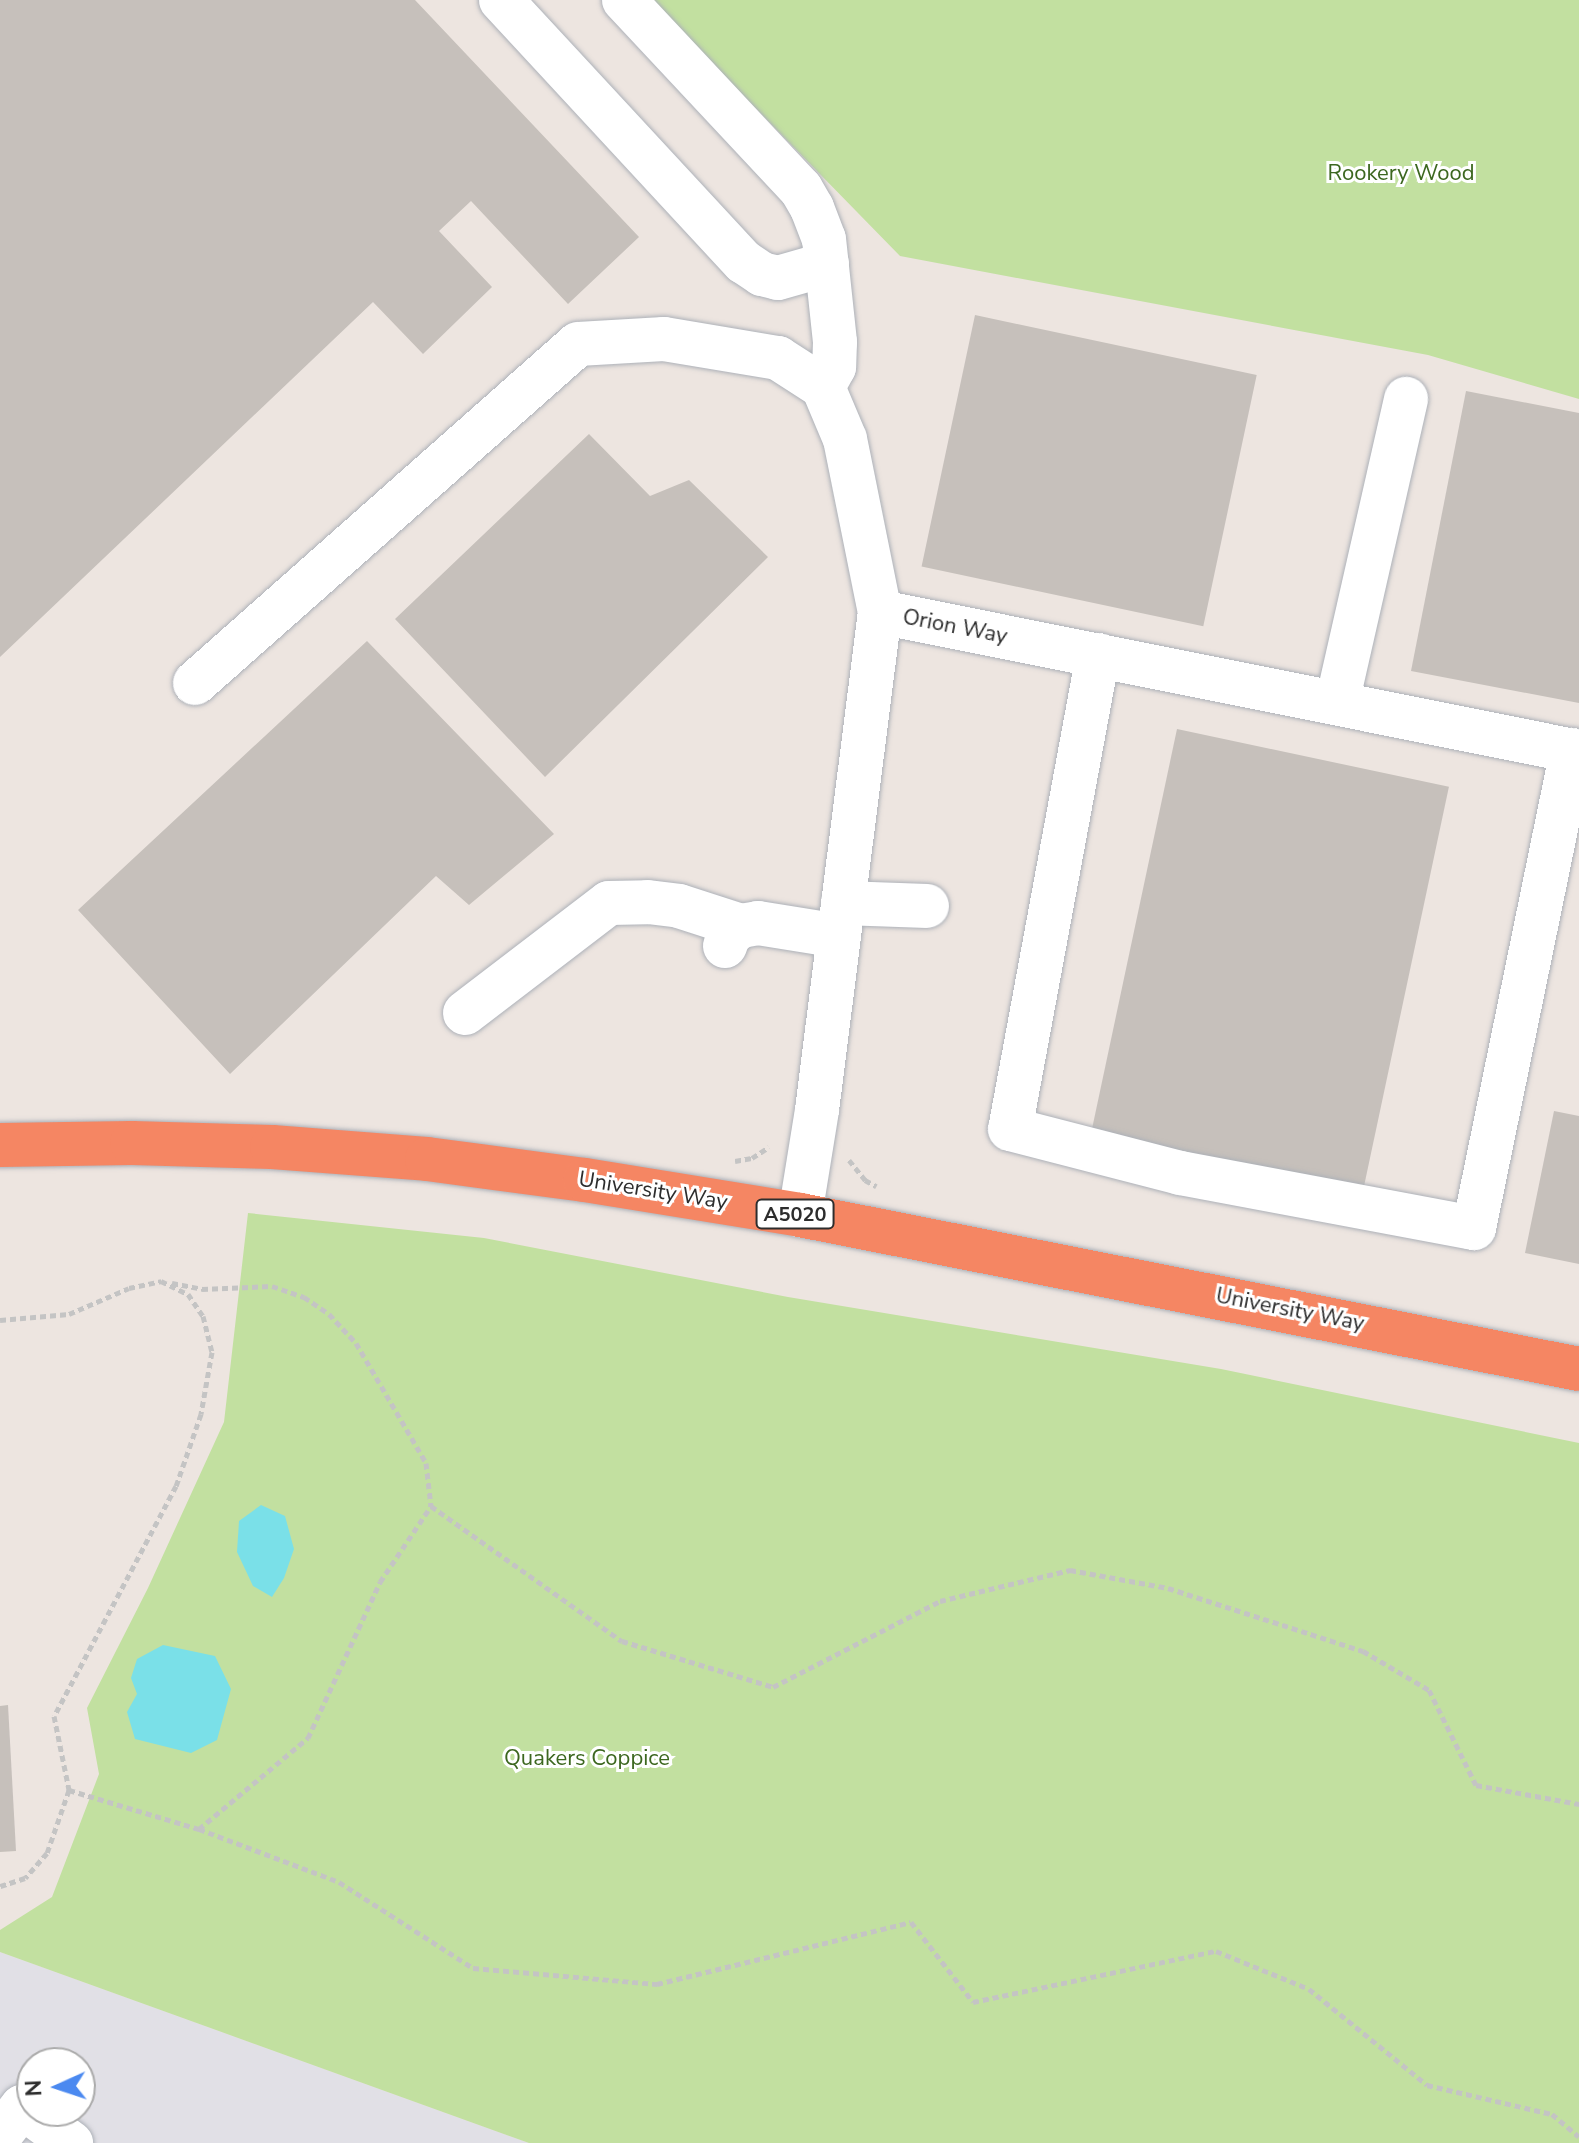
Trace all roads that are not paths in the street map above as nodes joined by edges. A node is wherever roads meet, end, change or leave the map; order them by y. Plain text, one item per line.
1 (501, 0) edge
2 (624, 0) edge
3 (827, 264) junction
4 (823, 387) junction
5 (1406, 399) dead end
6 (880, 612) junction
7 (1098, 655) junction
8 (195, 683) dead end
9 (1337, 703) junction
10 (1575, 751) edge
11 (927, 906) dead end
12 (841, 919) junction
13 (465, 1013) dead end
14 (0, 1145) edge
15 (800, 1215) junction
16 (1579, 1369) edge
17 (0, 2135) edge
18 (71, 2143) edge

1 - 3 lane
2 - 3 lane
3 - 4 lane
4 - 6 lane
4 - 8 lane
5 - 9 lane
6 - 7 lane, Orion Way
6 - 12 lane, Orion Way
7 - 9 lane, Orion Way
7 - 10 lane
9 - 10 lane, Orion Way
11 - 12 lane
12 - 13 lane
12 - 15 lane, Orion Way
14 - 15 highway, University Way / A5020
15 - 16 highway, University Way / A5020
17 - 18 lane

